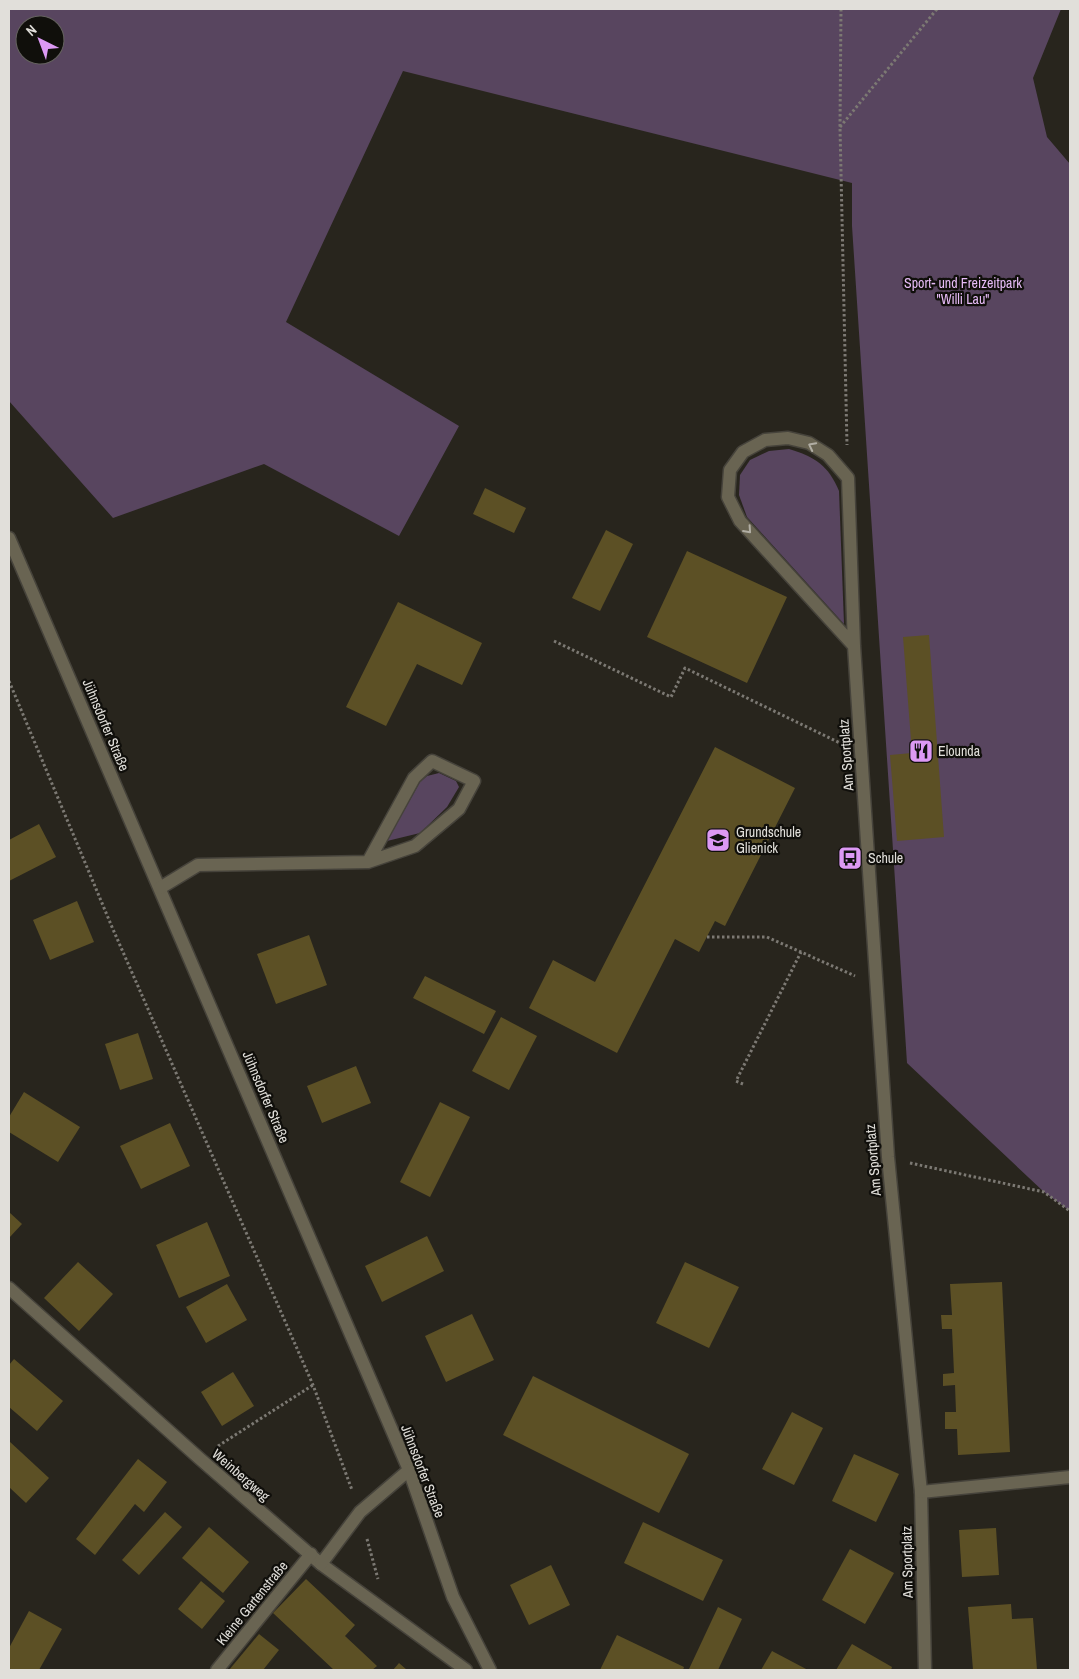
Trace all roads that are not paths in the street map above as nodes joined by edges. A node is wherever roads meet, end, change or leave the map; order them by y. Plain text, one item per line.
1 (9, 538) edge
2 (854, 646) junction
3 (368, 862) junction
4 (160, 888) junction
5 (9, 1288) edge
6 (409, 1470) junction
7 (1070, 1477) edge
8 (921, 1492) junction
9 (310, 1554) junction
10 (321, 1564) junction
11 (217, 1670) edge
12 (466, 1670) edge
13 (490, 1670) edge
14 (925, 1670) edge

1 - 4 street, Jühnsdorfer Straße
2 -> 2 street, Am Sportplatz
2 - 8 street, Am Sportplatz
3 - 3 street
3 - 4 street
4 - 6 street, Jühnsdorfer Straße
5 - 9 street, Weinbergweg
6 - 10 street
6 - 13 street, Jühnsdorfer Straße
7 - 8 street
8 - 14 street, Am Sportplatz
9 - 10 street, Weinbergweg
9 - 11 street, Kleine Gartenstraße
10 - 12 street, Weinbergweg

